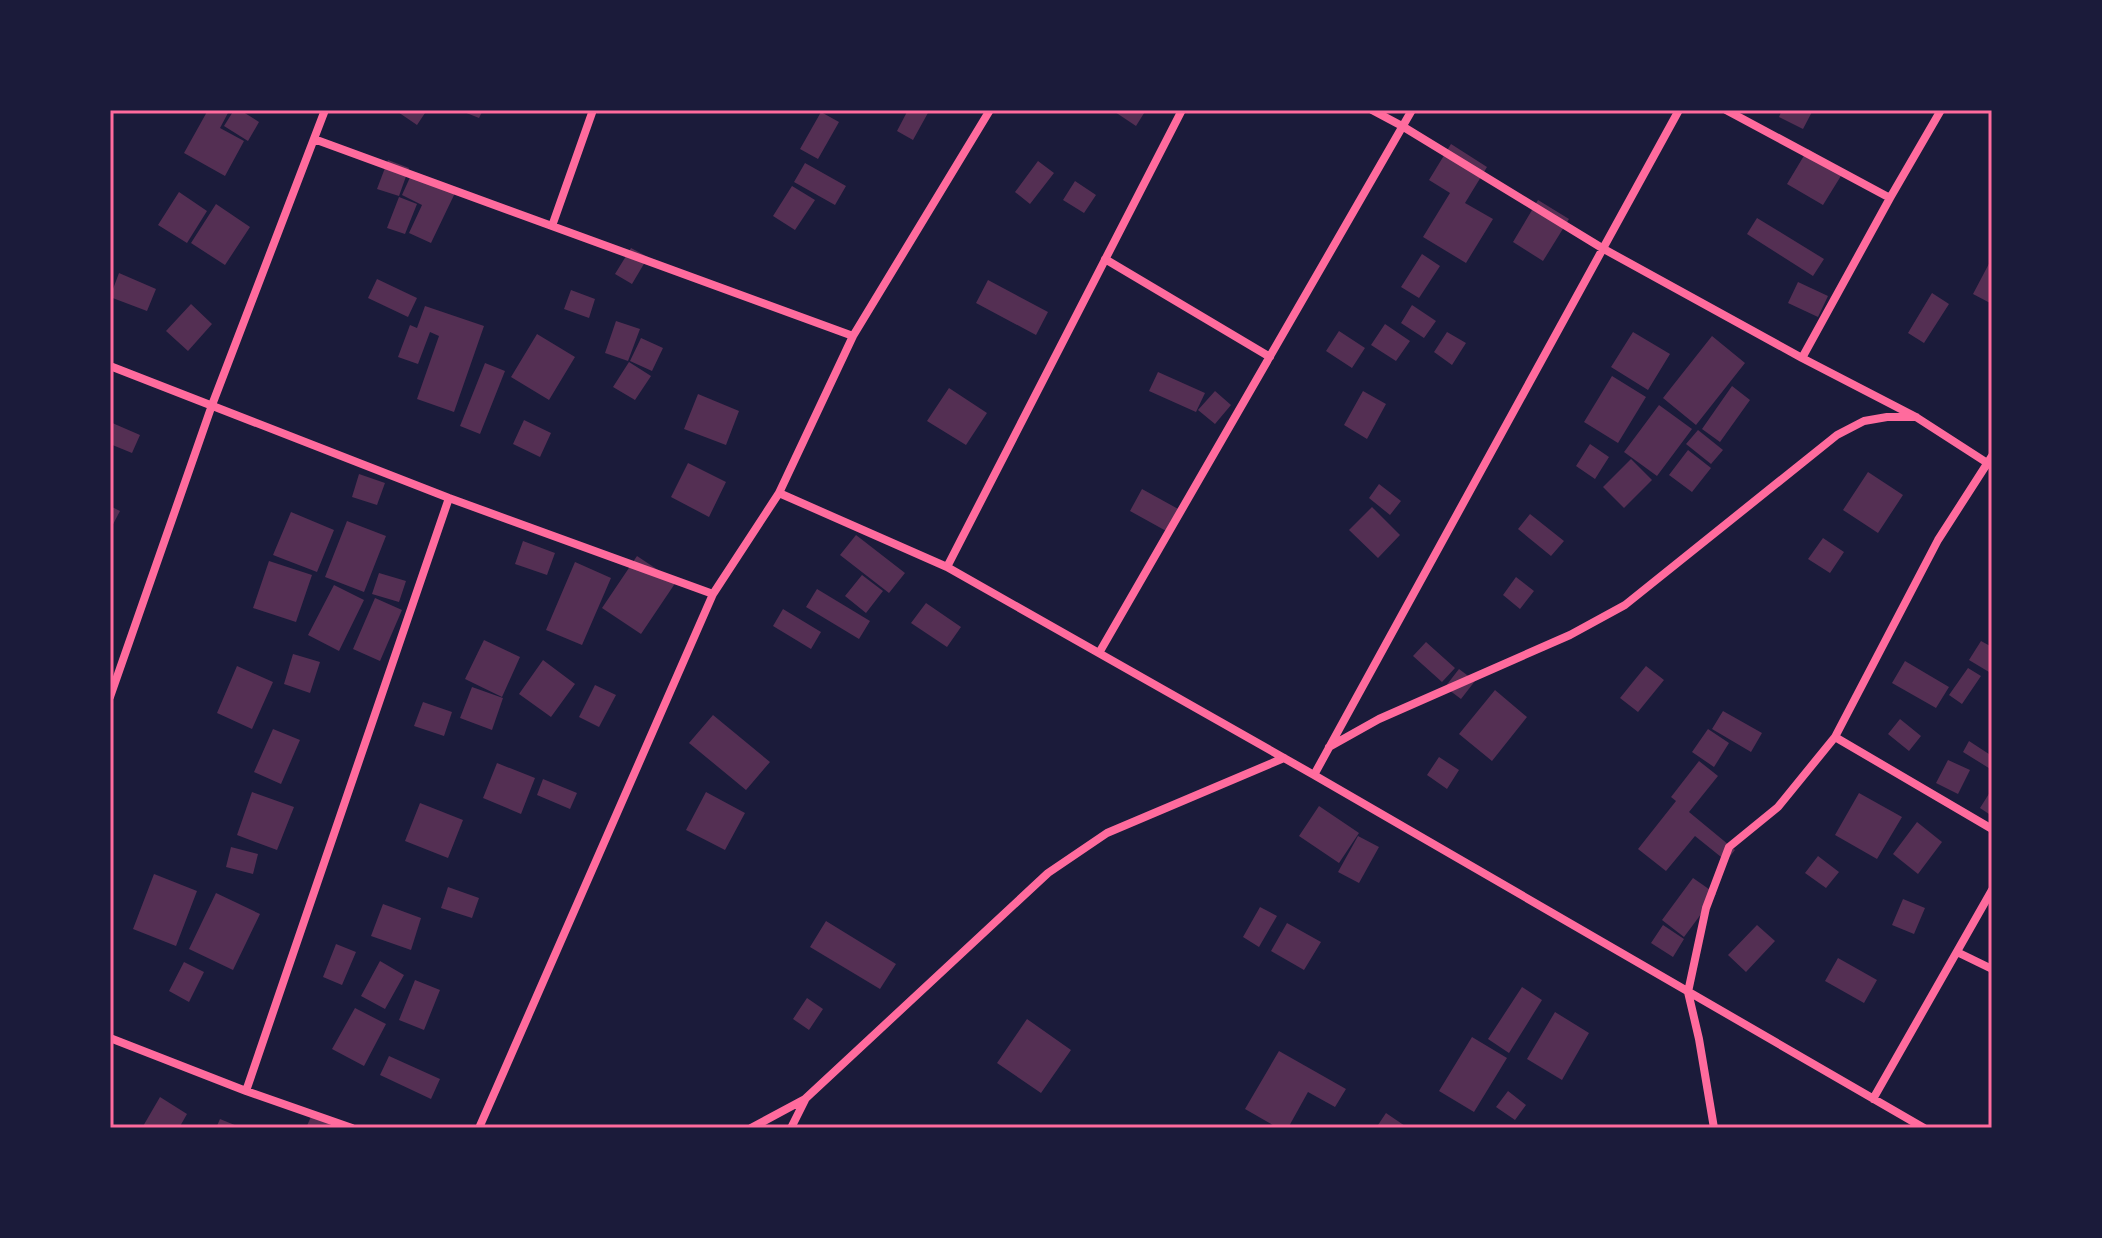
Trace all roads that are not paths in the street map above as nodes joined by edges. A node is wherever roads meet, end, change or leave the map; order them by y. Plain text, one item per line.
1 (325, 110) edge
2 (593, 110) edge
3 (990, 110) edge
4 (1182, 110) edge
5 (1372, 110) edge
6 (1412, 110) edge
7 (1679, 110) edge
8 (1726, 110) edge
9 (1941, 110) edge
10 (1402, 126) junction
11 (314, 139) junction
12 (1890, 198) junction
13 (552, 226) junction
14 (1602, 248) junction
15 (1105, 259) junction
16 (853, 336) junction
17 (1270, 357) junction
18 (1802, 358) junction
19 (110, 366) edge
20 (212, 405) junction
21 (1916, 417) junction
22 (1991, 462) edge
23 (779, 493) junction
24 (449, 498) junction
25 (947, 567) junction
26 (713, 594) junction
27 (1099, 653) junction
28 (113, 678) edge
29 (110, 697) edge
30 (1835, 737) junction
31 (1329, 747) junction
32 (1284, 758) junction
33 (1314, 775) junction
34 (1992, 829) edge
35 (1992, 890) edge
36 (1957, 952) junction
37 (1992, 969) edge
38 (1688, 992) junction
39 (110, 1038) edge
40 (246, 1091) junction
41 (805, 1099) junction
42 (1873, 1099) junction
43 (352, 1128) edge
44 (479, 1128) edge
45 (751, 1128) edge
46 (791, 1128) edge
47 (1714, 1128) edge
48 (1924, 1128) edge

1 - 11 street
2 - 13 street
3 - 16 street
4 - 15 street
5 - 10 street
6 - 10 street
7 - 14 street
8 - 12 street
9 - 12 street
10 - 14 street
10 - 17 street
11 - 13 street
11 - 20 street
12 - 18 street
13 - 16 street
14 - 18 street
14 - 31 street
15 - 17 street
15 - 25 street
16 - 23 street
17 - 27 street
18 - 21 street
19 - 20 street
20 - 24 street
20 - 28 street
21 - 22 street
21 - 31 street
22 - 30 street
23 - 25 street
23 - 26 street
24 - 26 street
24 - 40 street
25 - 27 street
26 - 44 street
27 - 32 street
28 - 29 street
30 - 34 street
30 - 38 street
31 - 33 street
32 - 33 street
32 - 41 street
33 - 38 street
35 - 36 street
36 - 37 street
36 - 42 street
38 - 42 street
38 - 47 street
39 - 40 street
40 - 43 street
41 - 45 street
41 - 46 street
42 - 48 street

